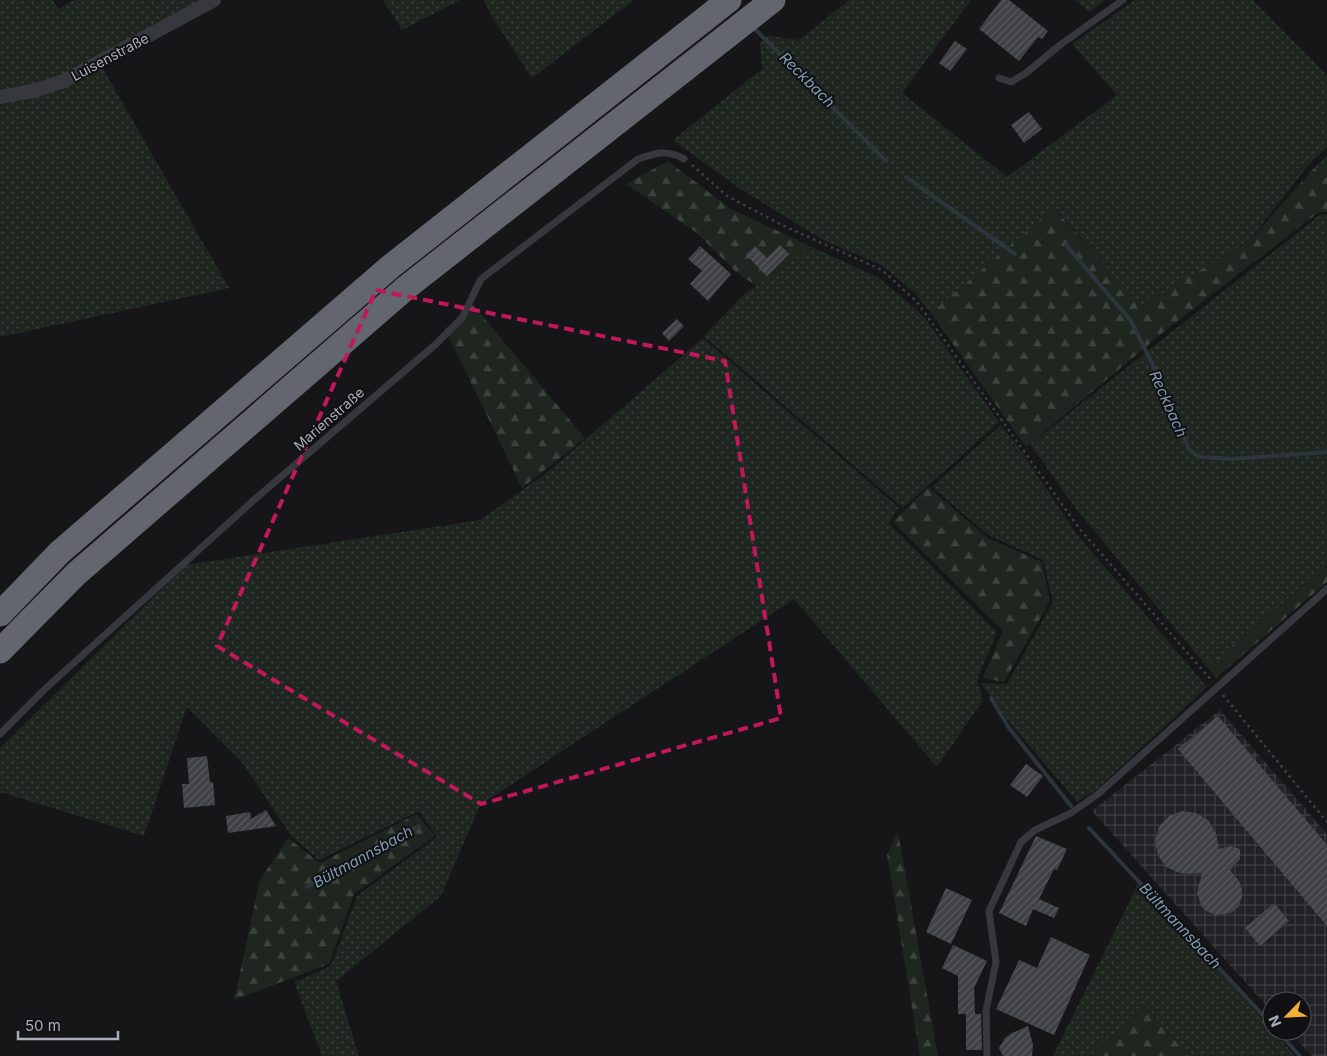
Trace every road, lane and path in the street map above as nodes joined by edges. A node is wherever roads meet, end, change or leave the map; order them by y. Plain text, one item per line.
1 (214, 0) edge
2 (1123, 0) edge
3 (722, 6) edge
4 (765, 6) edge
5 (998, 78) dead end
6 (0, 98) edge
7 (684, 159) joint
8 (1327, 589) edge
9 (0, 614) edge
10 (0, 652) edge
11 (1216, 687) junction
12 (0, 734) edge
13 (1327, 822) edge
14 (987, 1056) edge

1 - 6 street, Luisenstraße
2 - 5 lane
3 - 9 highway
4 - 10 highway
7 - 11 path
7 - 12 lane, Marienstraße
8 - 11 lane
11 - 13 path
11 - 14 lane

